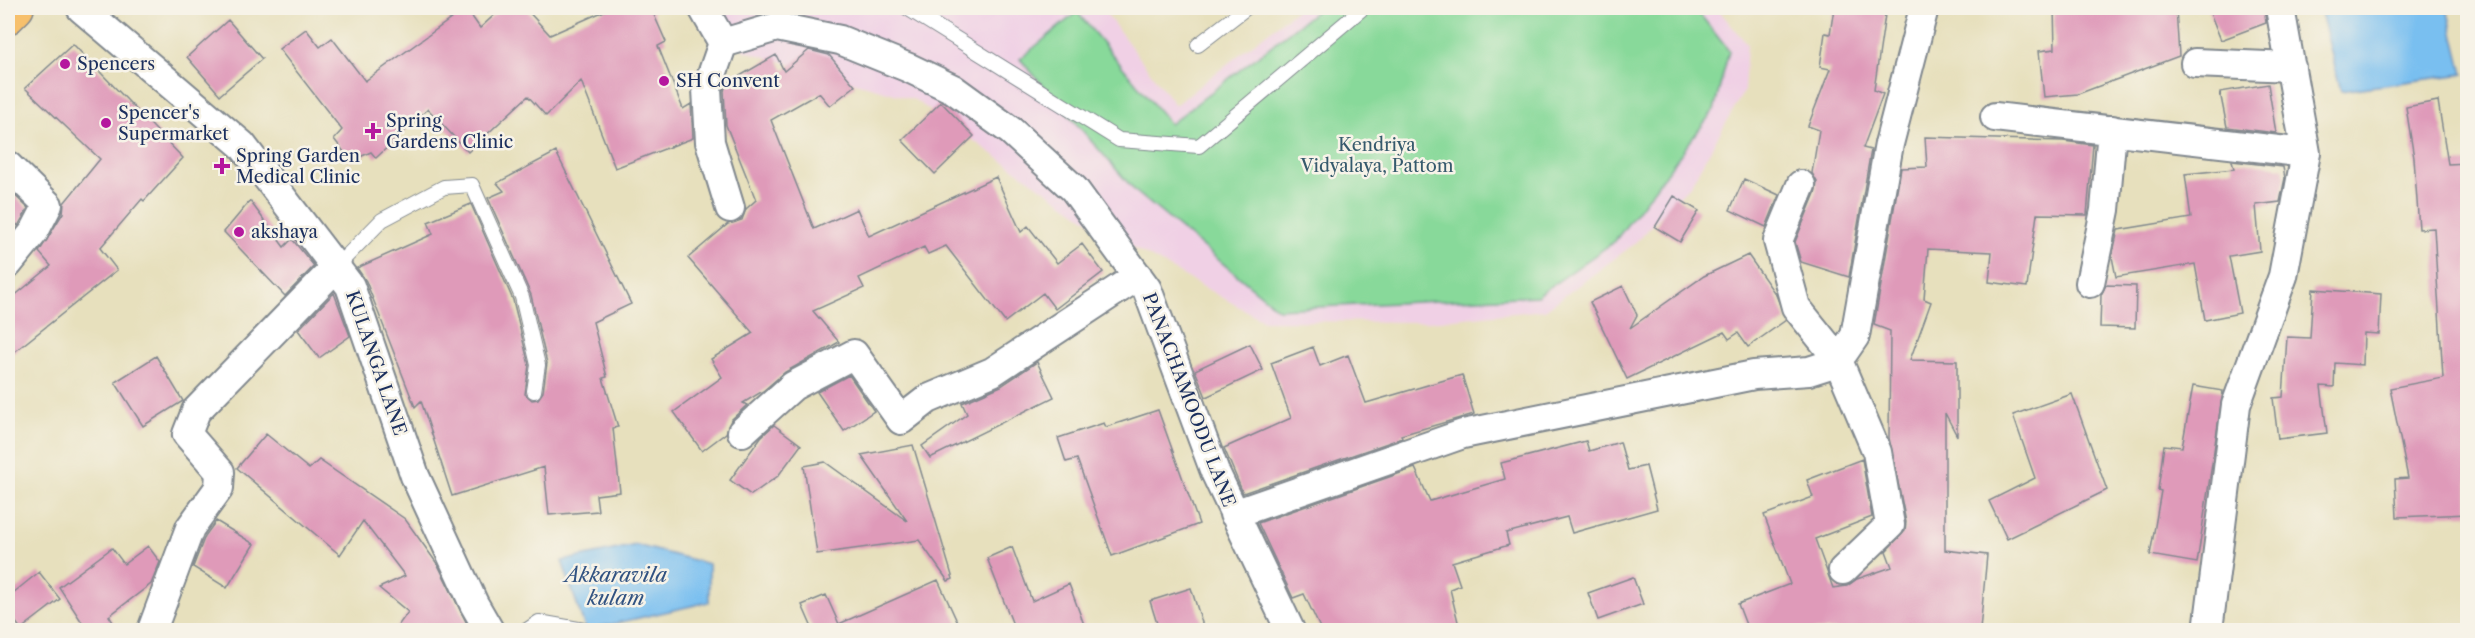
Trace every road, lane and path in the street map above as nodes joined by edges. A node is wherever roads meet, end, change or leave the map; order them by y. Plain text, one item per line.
1 (17, 8) edge
2 (81, 8) edge
3 (703, 8) edge
4 (907, 8) edge
5 (1246, 8) edge
6 (1363, 8) edge
7 (1924, 8) edge
8 (2280, 8) edge
9 (8, 17) edge
10 (723, 43) junction
11 (1198, 45) dead end
12 (2195, 63) dead end
13 (2291, 67) junction
14 (1995, 117) dead end
15 (2112, 130) junction
16 (2306, 153) junction
17 (8, 166) edge
18 (1801, 185) dead end
19 (730, 208) dead end
20 (8, 264) edge
21 (337, 266) junction
22 (1138, 276) junction
23 (2091, 283) dead end
24 (1837, 358) junction
25 (534, 391) dead end
26 (742, 432) dead end
27 (1234, 514) junction
28 (1843, 570) dead end
29 (152, 630) edge
30 (489, 630) edge
31 (526, 630) edge
32 (584, 630) edge
33 (1290, 630) edge
34 (2208, 630) edge

1 - 9 main road
2 - 21 street, KULANGA LANE
3 - 10 street
4 - 6 lane
5 - 11 lane
7 - 24 street
8 - 13 street
10 - 19 street
10 - 22 street, PANACHAMOODU LANE
12 - 13 street
13 - 16 street
14 - 15 street
15 - 16 street
15 - 23 street
16 - 34 street
17 - 20 street
18 - 24 street
21 - 25 lane
21 - 29 street
21 - 30 street, KULANGA LANE
22 - 26 street
22 - 27 street, PANACHAMOODU LANE
24 - 27 street
24 - 28 street
27 - 33 street, PANACHAMOODU LANE
31 - 32 lane

